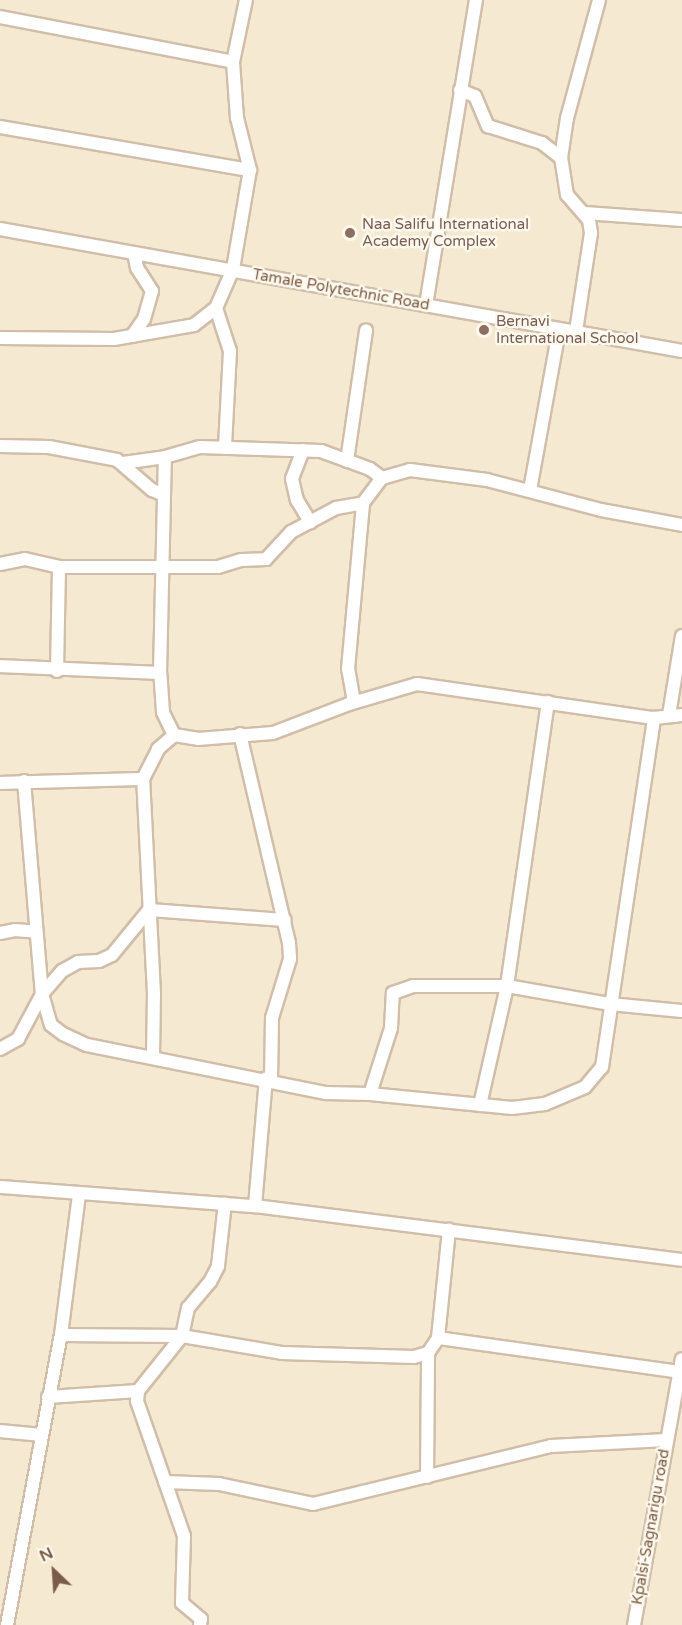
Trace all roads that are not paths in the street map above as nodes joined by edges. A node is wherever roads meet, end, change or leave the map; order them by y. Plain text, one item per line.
1 (246, 0) edge
2 (476, 0) edge
3 (599, 0) edge
4 (0, 17) edge
5 (233, 62) junction
6 (460, 90) junction
7 (0, 127) edge
8 (561, 158) junction
9 (250, 170) junction
10 (585, 213) junction
11 (682, 220) edge
12 (0, 229) edge
13 (134, 253) junction
14 (233, 269) junction
15 (426, 305) junction
16 (216, 308) junction
17 (366, 330) dead end
18 (559, 330) junction
19 (576, 331) junction
20 (132, 336) junction
21 (0, 338) edge
22 (682, 351) edge
23 (0, 446) edge
24 (225, 448) junction
25 (303, 450) junction
26 (165, 457) junction
27 (347, 461) junction
28 (123, 463) junction
29 (382, 478) junction
30 (530, 490) junction
31 (164, 495) junction
32 (363, 503) junction
33 (310, 522) junction
34 (682, 525) edge
35 (0, 564) edge
36 (59, 567) junction
37 (160, 567) junction
38 (682, 636) edge
39 (0, 666) edge
40 (57, 671) junction
41 (160, 673) junction
42 (354, 702) junction
43 (548, 702) junction
44 (676, 715) edge
45 (654, 718) junction
46 (240, 734) junction
47 (174, 735) junction
48 (143, 779) junction
49 (24, 781) junction
50 (0, 783) edge
51 (149, 910) junction
52 (285, 920) junction
53 (36, 932) junction
54 (0, 933) edge
55 (507, 986) junction
56 (42, 994) junction
57 (610, 1004) junction
58 (682, 1011) edge
59 (0, 1049) edge
60 (153, 1056) junction
61 (268, 1079) junction
62 (370, 1094) junction
63 (480, 1105) junction
64 (0, 1187) edge
65 (79, 1194) junction
66 (225, 1203) junction
67 (255, 1206) junction
68 (449, 1230) junction
69 (682, 1260) edge
70 (61, 1335) junction
71 (182, 1336) junction
72 (438, 1338) junction
73 (428, 1353) junction
74 (682, 1359) edge
75 (679, 1372) junction
76 (138, 1391) junction
77 (48, 1396) junction
78 (0, 1431) edge
79 (42, 1435) junction
80 (666, 1440) junction
81 (427, 1477) junction
82 (165, 1482) junction
83 (7, 1625) edge
84 (200, 1625) edge
85 (634, 1625) edge

1 - 5 street
2 - 6 street
3 - 8 street
4 - 5 street
5 - 9 street
6 - 8 street
6 - 15 street
7 - 9 street
8 - 10 street
9 - 14 street
10 - 11 street
10 - 19 street
12 - 13 street, Tamale Polytechnic Road
13 - 14 street, Tamale Polytechnic Road
13 - 20 street
14 - 15 street, Tamale Polytechnic Road
14 - 16 street
15 - 18 street, Tamale Polytechnic Road
16 - 20 street
16 - 24 street
17 - 27 street
18 - 19 street, Tamale Polytechnic Road
18 - 30 street
19 - 22 street, Tamale Polytechnic Road
20 - 21 street
23 - 28 street
24 - 25 street
24 - 26 street
25 - 27 street
25 - 33 street
26 - 28 street
26 - 31 street
27 - 29 street
28 - 31 street
29 - 30 street
29 - 32 street
30 - 34 street
31 - 37 street
32 - 33 street
32 - 42 street
33 - 37 street
35 - 36 street
36 - 37 street
36 - 40 street
37 - 41 street
38 - 44 street
39 - 40 street
40 - 41 street
41 - 47 street
42 - 43 street
42 - 46 street
43 - 45 street
43 - 55 street
44 - 45 street
45 - 57 street
46 - 47 street
46 - 52 street
47 - 48 street
48 - 49 street
48 - 51 street
49 - 50 street
49 - 53 street
51 - 52 street
51 - 56 street
51 - 60 street
52 - 61 street
53 - 54 street
53 - 56 street
55 - 57 street
55 - 62 street
55 - 63 street
56 - 59 street
56 - 60 street
57 - 58 street
57 - 63 street
60 - 61 street
61 - 62 street
61 - 67 street
62 - 63 street
64 - 65 street
65 - 66 street
65 - 70 street
66 - 67 street
66 - 71 street
67 - 68 street
68 - 69 street
68 - 72 street
70 - 71 street
70 - 77 street
71 - 73 street
71 - 76 street
72 - 73 street
72 - 75 street
73 - 81 street
74 - 75 street, Kpalsi-Sagnarigu road
75 - 80 street, Kpalsi-Sagnarigu road
76 - 77 street
76 - 82 street
77 - 79 street
78 - 79 street
79 - 83 street
80 - 81 street
80 - 85 street, Kpalsi-Sagnarigu road
81 - 82 street
82 - 84 street

